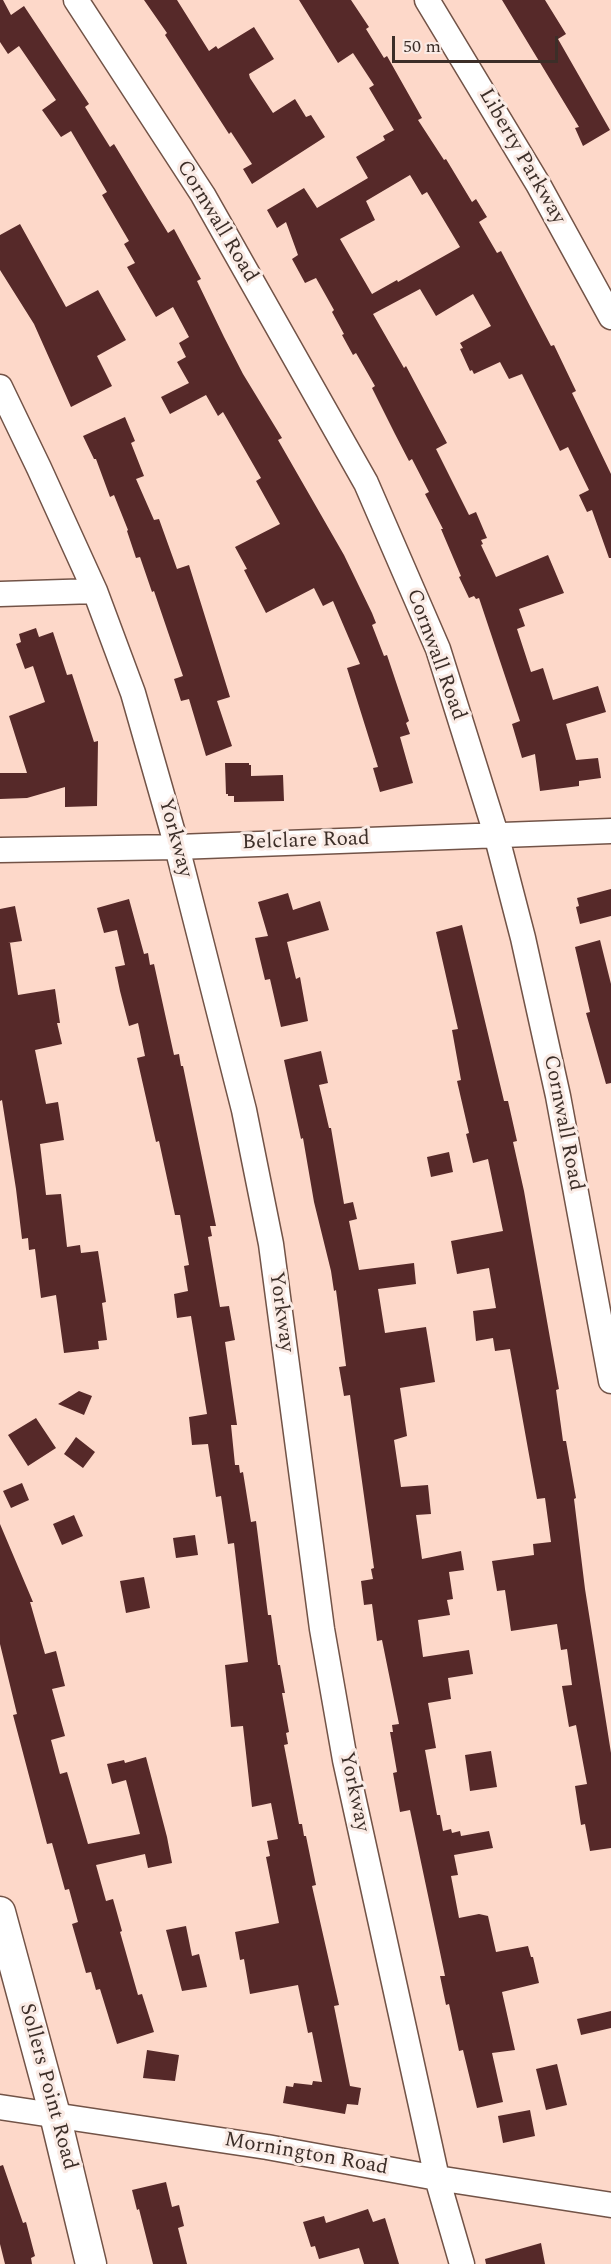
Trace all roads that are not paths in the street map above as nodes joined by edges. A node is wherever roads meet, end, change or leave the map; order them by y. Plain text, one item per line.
1 (76, 0) edge
2 (427, 0) edge
3 (611, 317) edge
4 (0, 387) edge
5 (94, 591) junction
6 (0, 594) edge
7 (611, 831) edge
8 (496, 834) junction
9 (177, 847) junction
10 (0, 850) edge
11 (611, 1381) edge
12 (0, 1912) edge
13 (0, 2107) edge
14 (55, 2115) junction
15 (437, 2178) junction
16 (611, 2205) edge
17 (91, 2264) edge
18 (462, 2264) edge

1 - 8 street, Cornwall Road
2 - 3 street, Liberty Parkway
4 - 5 street, Yorkway
5 - 6 street
5 - 9 street, Yorkway
7 - 8 street, Belclare Road
8 - 9 street, Belclare Road
8 - 11 street, Cornwall Road
9 - 10 street, Belclare Road
9 - 15 street, Yorkway
12 - 14 main road, Sollers Point Road
13 - 14 street, Mornington Road
14 - 15 street, Mornington Road
14 - 17 main road, Sollers Point Road
15 - 16 street, Mornington Road
15 - 18 street, Yorkway

